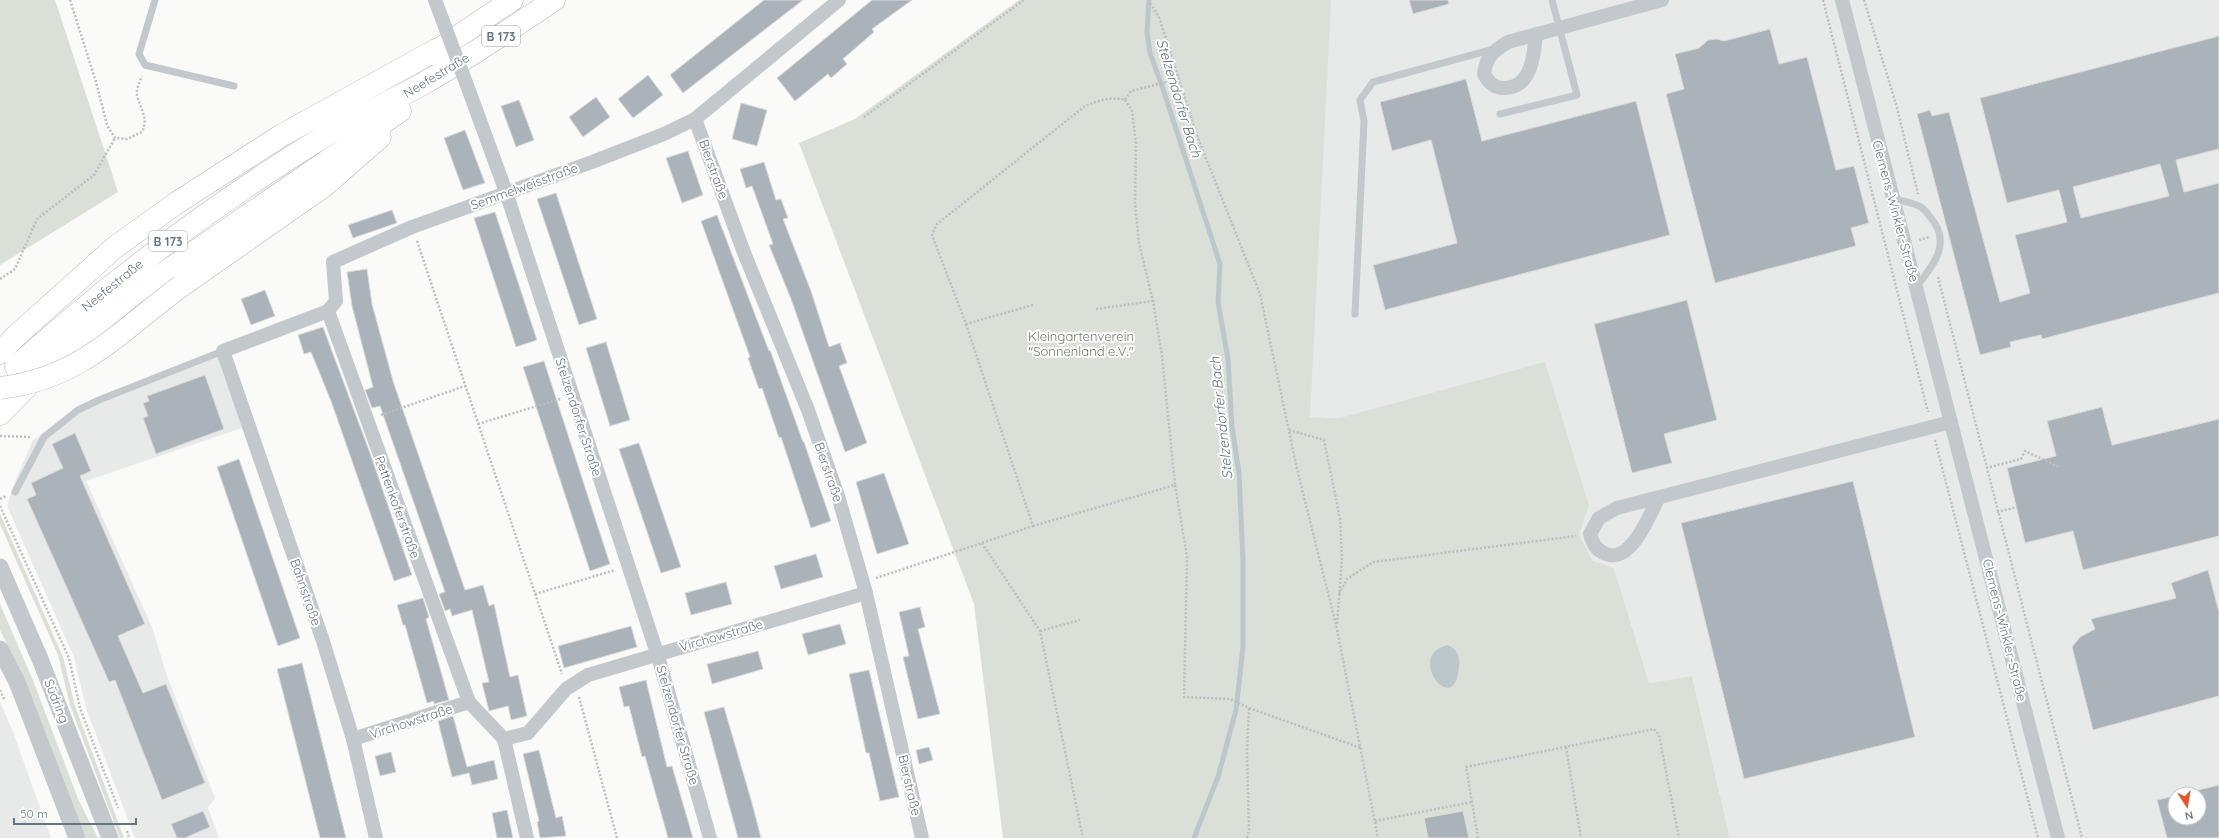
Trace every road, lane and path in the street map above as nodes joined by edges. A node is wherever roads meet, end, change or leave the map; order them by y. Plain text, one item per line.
1 (70, 0) edge
2 (155, 0) edge
3 (435, 0) edge
4 (512, 0) edge
5 (554, 0) edge
6 (839, 0) edge
7 (1024, 0) edge
8 (1148, 0) edge
9 (1552, 0) edge
10 (1662, 0) edge
11 (1842, 0) edge
12 (1864, 0) edge
13 (1636, 3) edge
14 (1560, 28) junction
15 (1536, 34) junction
16 (1496, 49) junction
17 (436, 50) junction
18 (145, 64) junction
19 (441, 78) junction
20 (1179, 79) junction
21 (234, 86) dead end
22 (1124, 100) junction
23 (1500, 114) dead end
24 (864, 117) dead end
25 (694, 119) junction
26 (333, 131) junction
27 (115, 138) junction
28 (506, 192) junction
29 (1893, 198) junction
30 (1921, 207) junction
31 (412, 227) junction
32 (1935, 264) junction
33 (0, 279) edge
34 (1916, 287) junction
35 (1153, 301) junction
36 (1033, 305) dead end
37 (1096, 309) dead end
38 (328, 311) junction
39 (1355, 314) dead end
40 (966, 324) junction
41 (8, 339) edge
42 (223, 351) junction
43 (8, 360) edge
44 (465, 386) junction
45 (0, 388) edge
46 (572, 395) junction
47 (0, 414) edge
48 (367, 419) junction
49 (1951, 422) junction
50 (478, 424) junction
51 (1288, 430) junction
52 (0, 436) edge
53 (44, 437) junction
54 (2059, 467) dead end
55 (1986, 468) junction
56 (1175, 485) junction
57 (15, 492) dead end
58 (1658, 499) junction
59 (0, 506) edge
60 (2016, 508) dead end
61 (1997, 512) junction
62 (1032, 526) junction
63 (1590, 534) junction
64 (982, 543) junction
65 (628, 566) junction
66 (0, 567) edge
67 (865, 587) junction
68 (535, 594) junction
69 (1339, 594) junction
70 (1080, 620) dead end
71 (1337, 629) junction
72 (1040, 631) junction
73 (0, 648) edge
74 (657, 653) junction
75 (566, 689) junction
76 (469, 702) junction
77 (1249, 708) junction
78 (504, 738) junction
79 (352, 739) junction
80 (1566, 746) junction
81 (1361, 748) junction
82 (1472, 802) junction
83 (118, 809) dead end
84 (1375, 821) junction
85 (124, 824) dead end
86 (76, 838) edge
87 (110, 838) edge
88 (129, 838) edge
89 (376, 838) edge
90 (527, 838) edge
91 (616, 838) edge
92 (710, 838) edge
93 (922, 838) edge
94 (1083, 838) edge
95 (1247, 838) edge
96 (1378, 838) edge
97 (1478, 838) edge
98 (1581, 838) edge
99 (1678, 838) edge
100 (2058, 838) edge
101 (2082, 838) edge

1 - 27 path
2 - 18 lane
3 - 28 street, Stelzendorfer Straße, bridge
4 - 17 highway, Neefestraße / B 173
5 - 19 highway, Neefestraße / B 173
6 - 25 street, Semmelweisstraße
7 - 24 path
8 - 20 path
9 - 14 lane
10 - 13 street
11 - 29 street, Clemens-Winkler-Straße
12 - 30 path
13 - 14 street
14 - 15 street
14 - 23 lane
15 - 16 street
15 - 16 street
16 - 39 lane
17 - 26 highway, Neefestraße / B 173
17 - 41 highway
18 - 21 lane
18 - 27 path
19 - 26 highway, Neefestraße / B 173
19 - 45 highway, bridge
19 - 47 highway
20 - 22 path
20 - 51 path
22 - 35 path
22 - 40 path
25 - 28 street, Semmelweisstraße
25 - 67 street, Bierstraße
26 - 43 highway, Neefestraße / B 173
27 - 33 path
28 - 31 street, Semmelweisstraße
28 - 46 street, Stelzendorfer Straße
29 - 30 lane
29 - 34 street, Clemens-Winkler-Straße
30 - 32 path
30 - 32 lane
31 - 38 street, Semmelweisstraße
31 - 44 path
32 - 34 lane
32 - 55 path
34 - 49 street, Clemens-Winkler-Straße
35 - 37 path
35 - 56 path
36 - 40 path
38 - 42 street
38 - 48 street, Pettenkoferstraße
40 - 62 path
41 - 43 highway
42 - 53 lane
42 - 79 street, Bahnstraße
44 - 48 path
44 - 50 path
46 - 50 path
46 - 65 street, Stelzendorfer Straße
48 - 76 street, Pettenkoferstraße
49 - 58 street
49 - 100 street, Clemens-Winkler-Straße
50 - 68 path
51 - 69 path
51 - 71 path
52 - 53 path
53 - 57 lane
54 - 55 path
55 - 61 path
56 - 62 path
56 - 77 path
58 - 63 street
58 - 63 street
59 - 83 path
60 - 61 path
61 - 101 path
62 - 64 path
63 - 69 path
64 - 67 path
64 - 72 path
65 - 68 path
65 - 74 street, Stelzendorfer Straße
66 - 87 street, Südring
67 - 74 street, Virchowstraße
67 - 93 street, Bierstraße
68 - 75 path
69 - 71 path
70 - 72 path
71 - 81 path
72 - 94 path
73 - 86 street
74 - 75 street, Virchowstraße
74 - 92 street, Stelzendorfer Straße
75 - 78 street, Virchowstraße
75 - 91 path
76 - 78 street
76 - 79 street, Virchowstraße
77 - 81 path
77 - 95 path
78 - 90 street
79 - 89 street, Bahnstraße
80 - 82 path
80 - 98 path
80 - 99 path
81 - 84 path
82 - 84 path
82 - 97 path
84 - 96 path
85 - 88 path

